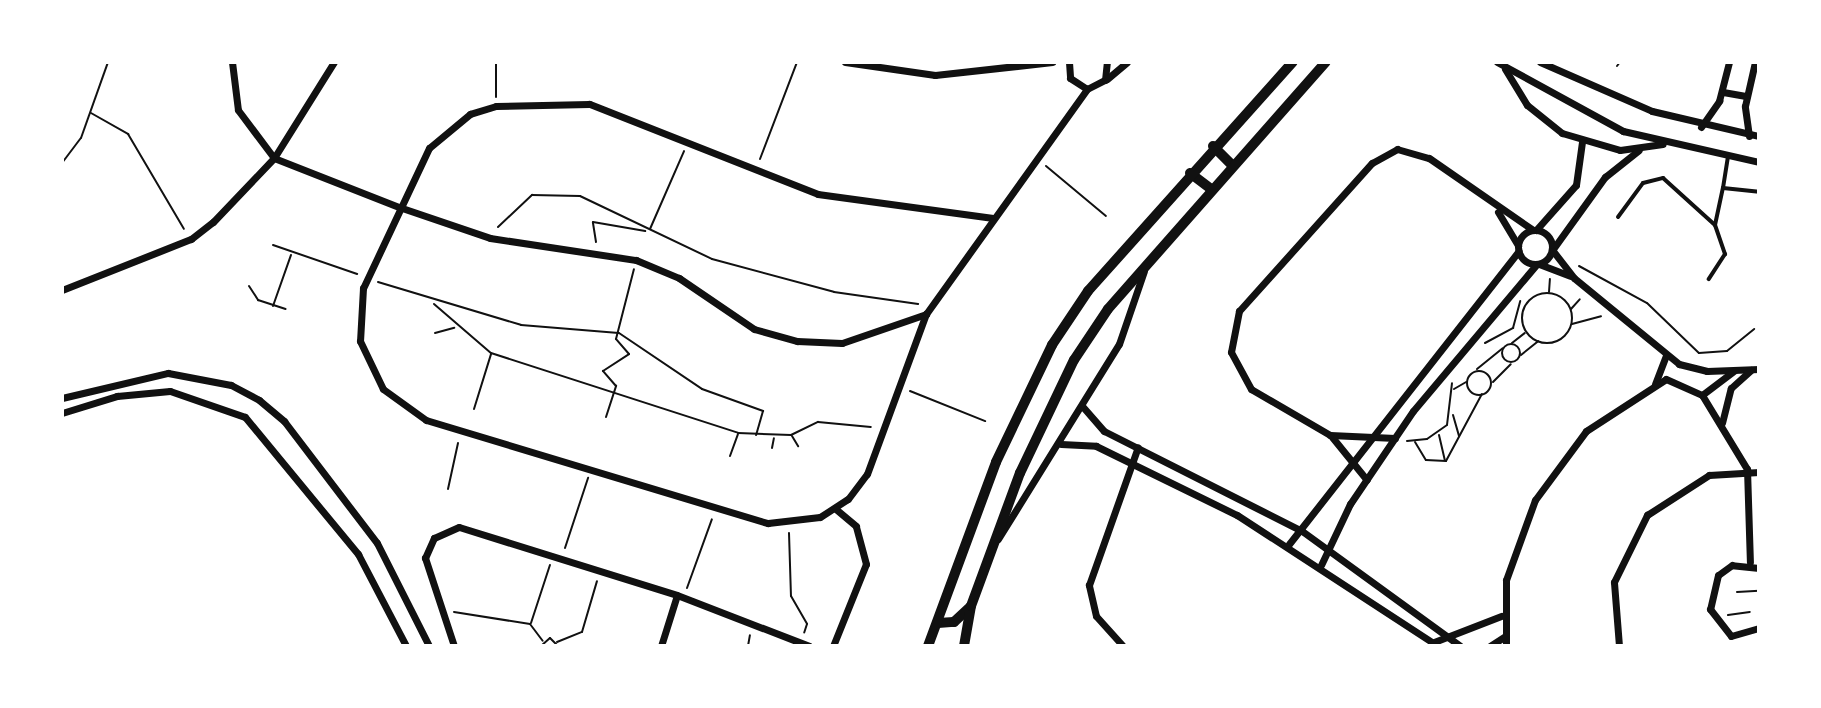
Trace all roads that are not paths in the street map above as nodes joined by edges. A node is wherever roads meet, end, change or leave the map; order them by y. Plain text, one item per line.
1 (232, 62) edge
2 (334, 62) edge
3 (845, 62) edge
4 (1052, 62) edge
5 (1069, 62) edge
6 (1107, 62) edge
7 (1127, 62) edge
8 (1293, 62) edge
9 (1326, 62) edge
10 (1540, 62) edge
11 (1729, 62) edge
12 (1755, 62) edge
13 (1501, 65) edge
14 (1105, 80) junction
15 (1087, 89) junction
16 (1723, 92) junction
17 (1746, 96) junction
18 (1701, 127) junction
19 (1749, 136) junction
20 (1759, 136) edge
21 (1582, 142) junction
22 (1666, 144) junction
23 (1213, 146) junction
24 (1639, 150) junction
25 (274, 158) junction
26 (1728, 158) junction
27 (1759, 162) edge
28 (1232, 165) junction
29 (1190, 173) junction
30 (1723, 188) junction
31 (1211, 189) junction
32 (1759, 192) edge
33 (399, 207) junction
34 (1496, 210) junction
35 (1618, 217) dead end
36 (993, 218) junction
37 (1715, 225) junction
38 (1534, 230) junction
39 (1519, 248) junction
40 (1553, 250) junction
41 (1538, 264) junction
42 (1145, 266) junction
43 (1574, 278) junction
44 (1709, 279) dead end
45 (62, 290) edge
46 (928, 310) junction
47 (1666, 356) junction
48 (1736, 369) junction
49 (1756, 369) edge
50 (1655, 384) junction
51 (1702, 395) junction
52 (62, 398) edge
53 (1083, 407) junction
54 (62, 413) edge
55 (1723, 429) junction
56 (1330, 435) junction
57 (1395, 438) junction
58 (1368, 441) junction
59 (1061, 444) junction
60 (1138, 447) junction
61 (1353, 462) junction
62 (1131, 463) junction
63 (1747, 469) junction
64 (1759, 472) edge
65 (1367, 480) junction
66 (836, 509) junction
67 (1302, 531) junction
68 (994, 544) junction
69 (1289, 544) junction
70 (1327, 548) junction
71 (1750, 562) junction
72 (1321, 565) junction
73 (1759, 568) edge
74 (681, 596) junction
75 (971, 606) junction
76 (1501, 616) junction
77 (938, 623) junction
78 (1759, 628) edge
79 (1453, 639) junction
80 (1505, 642) edge
81 (805, 644) edge
82 (1436, 644) edge
83 (406, 646) edge
84 (429, 646) edge
85 (454, 646) edge
86 (661, 646) edge
87 (833, 646) edge
88 (928, 646) edge
89 (964, 646) edge
90 (1123, 646) edge
91 (1460, 646) edge
92 (1490, 646) edge
93 (1619, 646) edge

1 - 25 street
2 - 25 street
3 - 4 street
5 - 15 street
6 - 14 street
7 - 14 street
8 - 23 main road
9 - 28 main road
10 - 18 street
11 - 16 street
12 - 17 street
13 - 21 street
13 - 22 street
14 - 15 street
15 - 36 street
16 - 17 street
16 - 18 street
17 - 19 street
18 - 19 street
19 - 20 street
21 - 24 street
21 - 38 street
22 - 24 street
22 - 26 street
23 - 28 main road
23 - 29 main road
24 - 40 street
25 - 33 street
25 - 45 street
26 - 27 street
26 - 30 lane
28 - 31 main road
29 - 31 main road
29 - 77 main road
30 - 32 lane
30 - 37 lane
31 - 42 main road
33 - 36 street
33 - 46 street
33 - 66 street
34 - 38 street
34 - 39 street
34 - 56 street
35 - 37 lane
36 - 46 street
37 - 44 lane
38 - 39 street
38 - 40 street
39 - 41 street
39 - 58 street
40 - 41 street
40 - 43 street
41 - 43 street
41 - 57 street
42 - 53 street
42 - 68 main road
43 - 47 street
46 - 66 street
47 - 48 street
47 - 50 street
48 - 49 street
48 - 51 street
49 - 55 street
50 - 51 street
50 - 76 street
51 - 55 street
52 - 84 street
53 - 59 street
53 - 60 street
54 - 83 street
55 - 63 street
56 - 58 street
56 - 61 street
57 - 58 street
57 - 65 street
58 - 61 street
59 - 62 street
59 - 68 street
60 - 62 street
60 - 67 street
61 - 65 street
61 - 67 street
62 - 69 street
62 - 90 street
63 - 64 street
63 - 71 street
63 - 93 street
65 - 70 street
66 - 87 street
67 - 69 street
67 - 70 street
68 - 75 main road
69 - 72 street
70 - 72 street
70 - 79 street
71 - 73 street
71 - 78 street
72 - 82 street
74 - 81 street
74 - 85 street
74 - 86 street
75 - 77 main road
75 - 89 main road
76 - 79 street
76 - 80 street
77 - 88 main road
79 - 82 street
79 - 91 street
80 - 92 street

